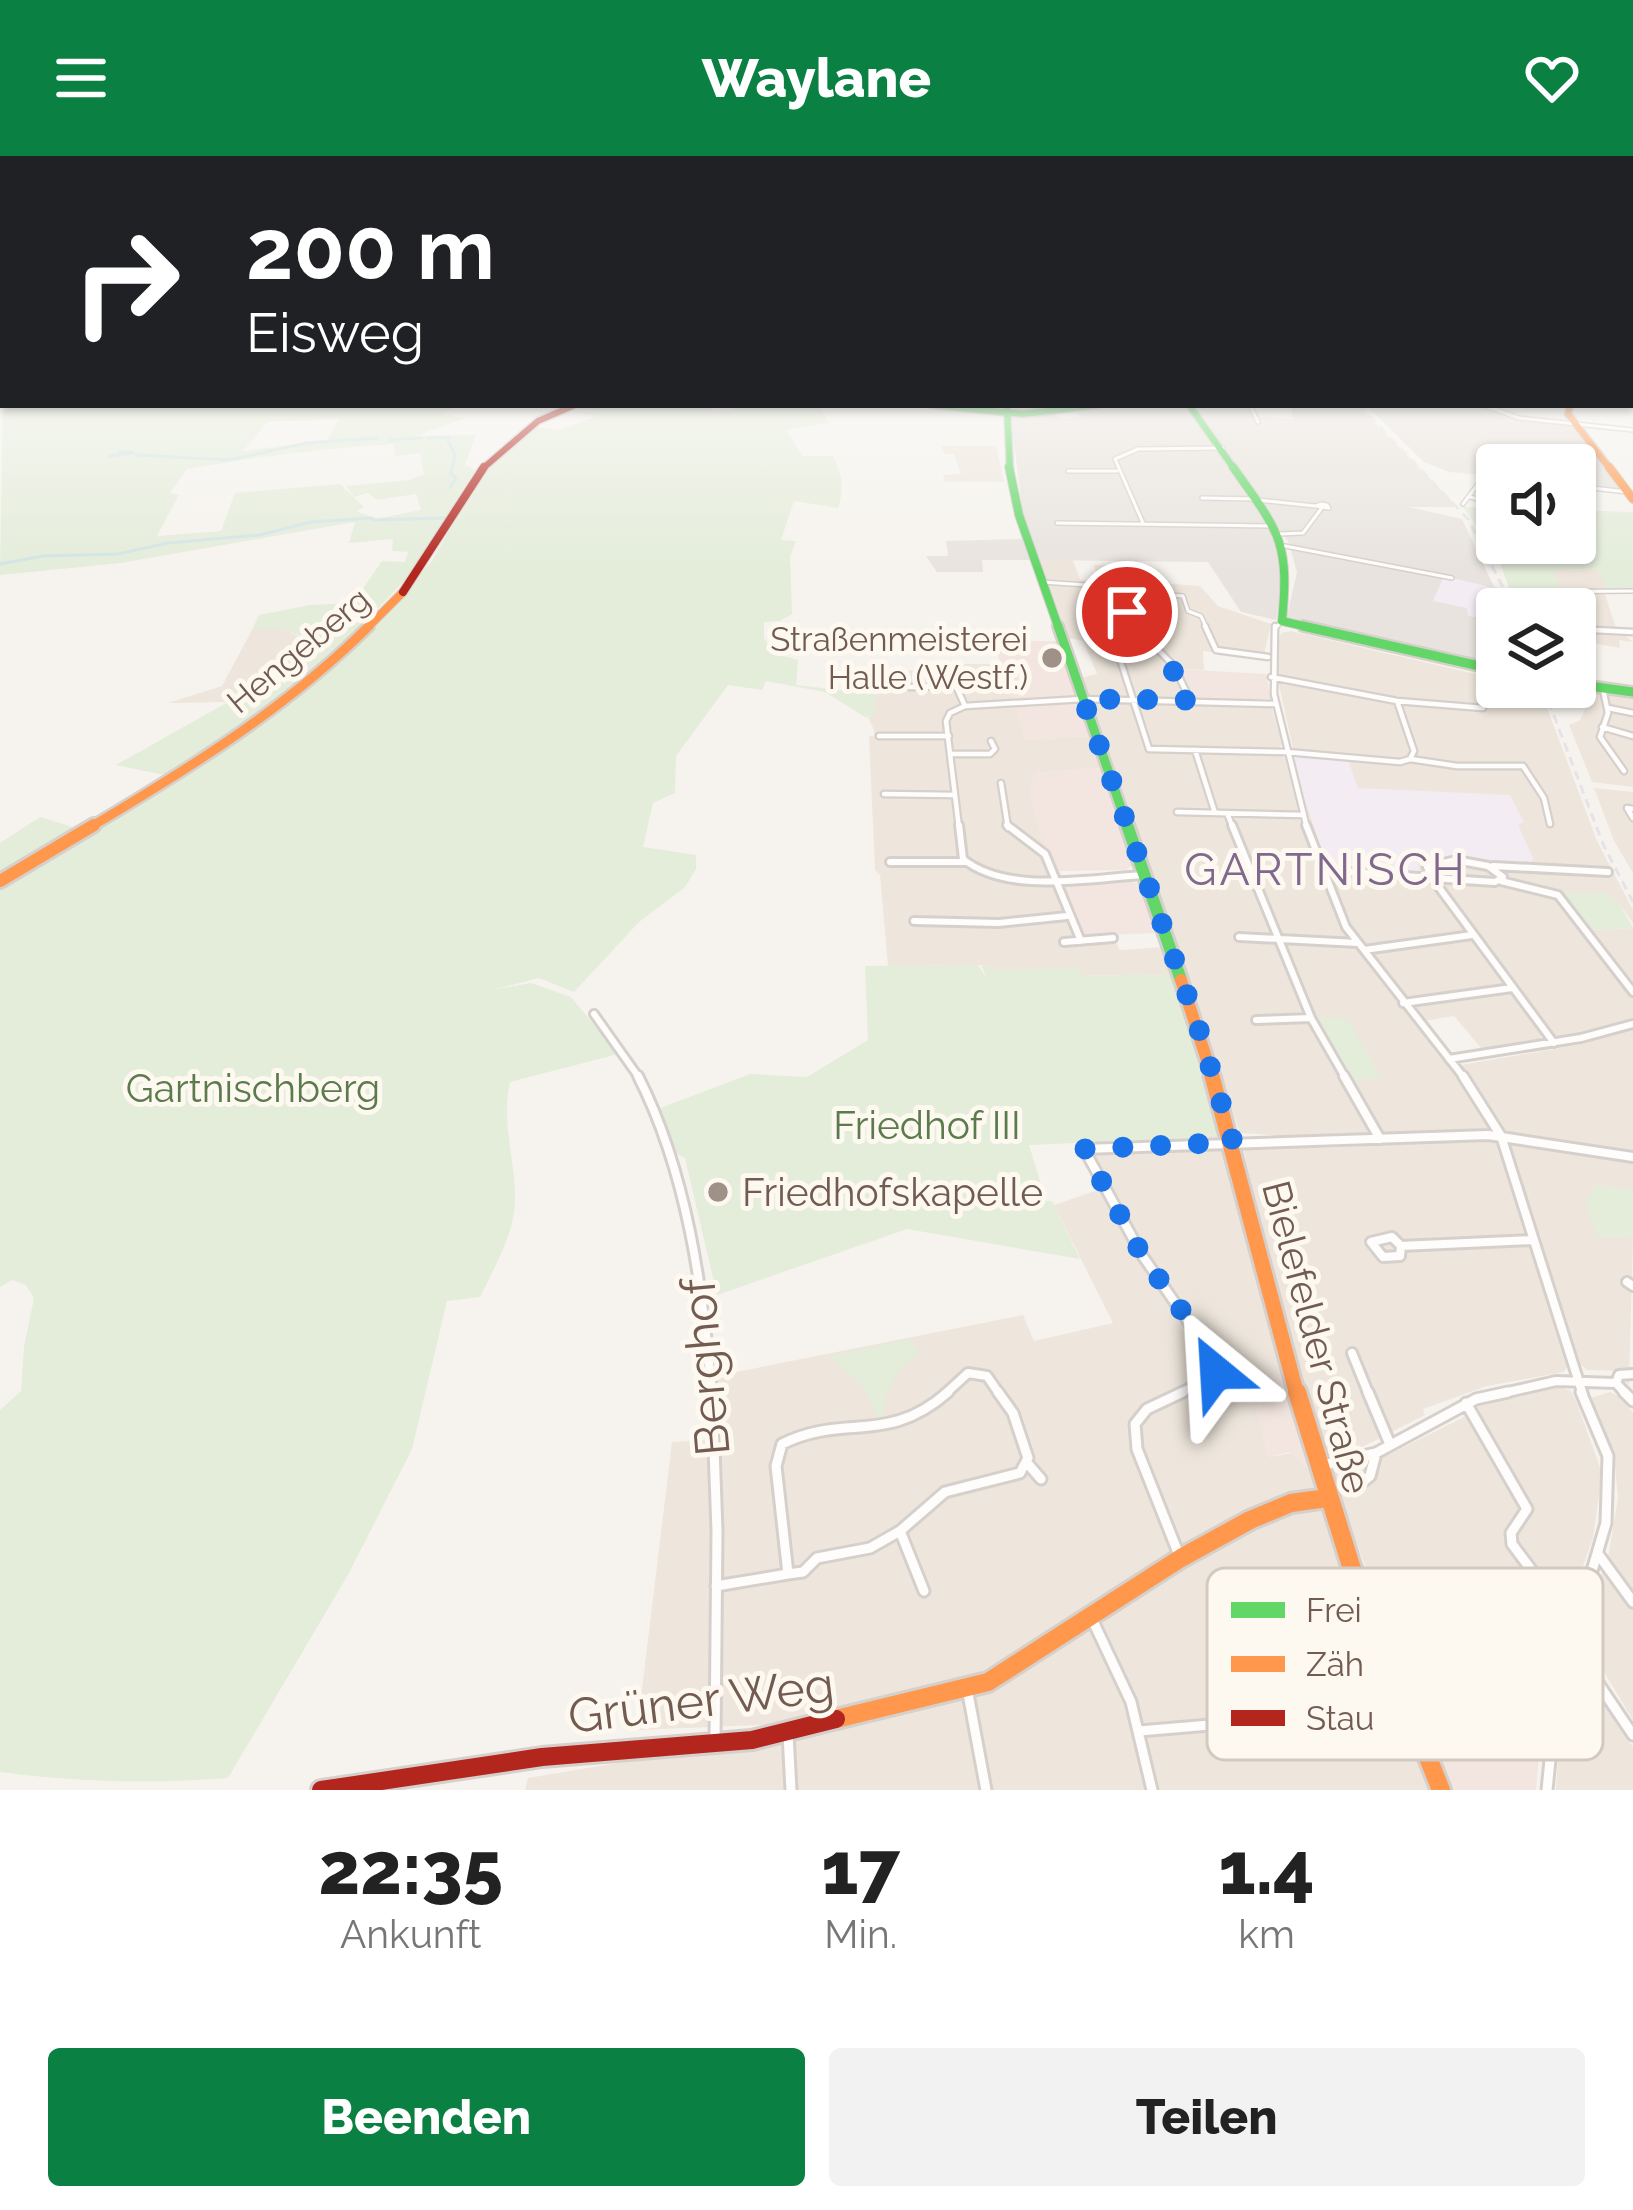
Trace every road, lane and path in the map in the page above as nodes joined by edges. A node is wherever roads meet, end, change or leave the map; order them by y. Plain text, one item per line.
1 (545, 418) edge
2 (1008, 418) edge
3 (1199, 418) edge
4 (1256, 418) edge
5 (1529, 418) edge
6 (1571, 418) edge
7 (1258, 422) dead end
8 (1575, 424) junction
9 (1633, 430) edge
10 (1223, 448) junction
11 (1068, 471) dead end
12 (1117, 471) junction
13 (1476, 488) edge
14 (1596, 489) edge
15 (1470, 496) junction
16 (1630, 496) edge
17 (1202, 498) dead end
18 (1476, 498) edge
19 (1257, 499) junction
20 (1463, 504) dead end
21 (1143, 523) junction
22 (1057, 524) dead end
23 (1280, 535) junction
24 (1452, 578) dead end
25 (1042, 582) junction
26 (1118, 591) junction
27 (1596, 591) edge
28 (1633, 591) edge
29 (1282, 621) junction
30 (1596, 630) edge
31 (1633, 632) edge
32 (1107, 649) dead end
33 (1268, 657) junction
34 (1476, 665) edge
35 (1271, 677) junction
36 (910, 687) dead end
37 (1596, 688) edge
38 (1603, 689) junction
39 (1633, 692) edge
40 (1083, 699) junction
41 (1135, 700) junction
42 (1190, 700) junction
43 (1397, 701) junction
44 (1276, 704) junction
45 (965, 706) junction
46 (1476, 707) edge
47 (1608, 708) junction
48 (1633, 713) edge
49 (1601, 728) junction
50 (879, 736) dead end
51 (949, 736) junction
52 (1633, 736) edge
53 (991, 741) dead end
54 (1195, 750) junction
55 (1287, 752) junction
56 (951, 754) junction
57 (1410, 759) junction
58 (1633, 768) edge
59 (1001, 783) dead end
60 (884, 794) dead end
61 (956, 795) junction
62 (1633, 809) edge
63 (1177, 812) dead end
64 (1215, 813) junction
65 (1227, 813) junction
66 (1304, 815) junction
67 (1633, 818) edge
68 (1550, 824) dead end
69 (890, 862) dead end
70 (965, 862) junction
71 (1493, 866) junction
72 (1323, 870) junction
73 (1608, 872) dead end
74 (1145, 875) junction
75 (1056, 877) junction
76 (1432, 878) junction
77 (1501, 880) junction
78 (0, 881) edge
79 (1067, 916) junction
80 (914, 921) dead end
81 (1472, 935) junction
82 (1239, 937) dead end
83 (1113, 938) dead end
84 (1276, 938) junction
85 (1081, 941) junction
86 (1064, 942) dead end
87 (1361, 947) junction
88 (1513, 988) junction
89 (1633, 992) edge
90 (1402, 1003) junction
91 (594, 1014) dead end
92 (1311, 1018) junction
93 (1256, 1020) dead end
94 (1633, 1024) edge
95 (1554, 1043) junction
96 (1449, 1058) junction
97 (1501, 1136) junction
98 (1380, 1139) junction
99 (1233, 1142) junction
100 (1633, 1157) edge
101 (1533, 1240) junction
102 (1401, 1246) dead end
103 (1352, 1353) dead end
104 (1633, 1374) edge
105 (1577, 1381) junction
106 (1616, 1382) junction
107 (1633, 1401) edge
108 (1466, 1403) junction
109 (1389, 1442) junction
110 (1376, 1453) junction
111 (1028, 1463) junction
112 (1316, 1466) junction
113 (1041, 1479) dead end
114 (1355, 1489) dead end
115 (1327, 1498) junction
116 (900, 1531) junction
117 (1598, 1554) junction
118 (1180, 1558) junction
119 (1354, 1568) edge
120 (1530, 1568) edge
121 (1593, 1568) edge
122 (788, 1575) junction
123 (716, 1586) junction
124 (924, 1591) dead end
125 (1633, 1602) edge
126 (1091, 1617) junction
127 (967, 1688) junction
128 (1603, 1690) edge
129 (1207, 1725) edge
130 (1139, 1731) junction
131 (788, 1735) junction
132 (1633, 1735) edge
133 (715, 1744) junction
134 (1429, 1760) edge
135 (1550, 1760) edge
136 (321, 1790) edge
137 (791, 1790) edge
138 (986, 1790) edge
139 (1152, 1790) edge
140 (1441, 1790) edge
141 (1547, 1790) edge

1 - 78 street, Hengeberg
2 - 25 street, Bielefelder Straße
3 - 10 street
4 - 7 street
5 - 8 street
6 - 8 street
8 - 9 street
8 - 16 street
10 - 12 street
10 - 19 street
11 - 12 street
12 - 21 street
13 - 15 street
14 - 16 street
15 - 18 street
15 - 20 street
17 - 19 street
19 - 23 street
19 - 23 street
21 - 22 street
21 - 23 street
23 - 24 street
23 - 29 street
25 - 26 street
25 - 40 street, Bielefelder Straße
26 - 33 street
26 - 42 street
27 - 28 street
29 - 33 street
29 - 34 street
30 - 31 street
32 - 41 street
33 - 35 street
35 - 43 street
35 - 44 street
36 - 45 street
37 - 38 street
38 - 39 street
38 - 47 street
40 - 41 street
40 - 45 street
40 - 74 street, Bielefelder Straße
41 - 42 street
41 - 54 street
42 - 44 street
43 - 46 street
43 - 57 street
44 - 55 street
45 - 51 street
47 - 48 street
47 - 49 street
49 - 52 street
49 - 58 street
50 - 51 street
51 - 56 street
53 - 56 street
54 - 55 street
54 - 64 street
55 - 57 street
55 - 66 street
56 - 61 street
57 - 68 street
59 - 75 street
60 - 61 street
61 - 70 street
62 - 67 street
63 - 64 street
64 - 65 street
65 - 66 street
65 - 84 street
66 - 72 street
69 - 70 street
70 - 75 street
71 - 73 street
71 - 76 street
71 - 77 street
72 - 76 street
72 - 87 street
74 - 75 street
74 - 99 street, Bielefelder Straße
75 - 79 street
76 - 77 street
76 - 81 street
77 - 89 street
79 - 80 street
79 - 85 street
81 - 87 street
81 - 88 street
82 - 84 street
83 - 85 street
84 - 87 street
84 - 92 street
85 - 86 street
87 - 90 street
88 - 90 street
88 - 95 street
90 - 96 street
91 - 123 street, Berghof
92 - 93 street
92 - 98 street
94 - 95 street
95 - 96 street
96 - 97 street
97 - 98 street
97 - 100 street
97 - 101 street
98 - 99 street
99 - 112 street, Bielefelder Straße
99 - 118 street
101 - 102 street
101 - 105 street
103 - 109 street
104 - 106 street
105 - 106 street
105 - 108 street
105 - 117 street
106 - 107 street
108 - 109 street
108 - 120 street
109 - 110 street
110 - 112 street
110 - 114 street
111 - 113 street
111 - 116 street
111 - 122 street
112 - 115 street, Bielefelder Straße
115 - 118 street, Grüner Weg
115 - 119 street, Bielefelder Straße
116 - 122 street
116 - 124 street
117 - 121 street
117 - 125 street
118 - 126 street, Grüner Weg
122 - 123 street
123 - 133 street, Berghof
126 - 127 street, Grüner Weg
126 - 130 street
127 - 131 street, Grüner Weg
127 - 138 street
128 - 132 street
129 - 130 street
130 - 139 street
131 - 133 street, Grüner Weg
131 - 137 street
133 - 136 street, Grüner Weg
134 - 140 street, Bielefelder Straße
135 - 141 street

